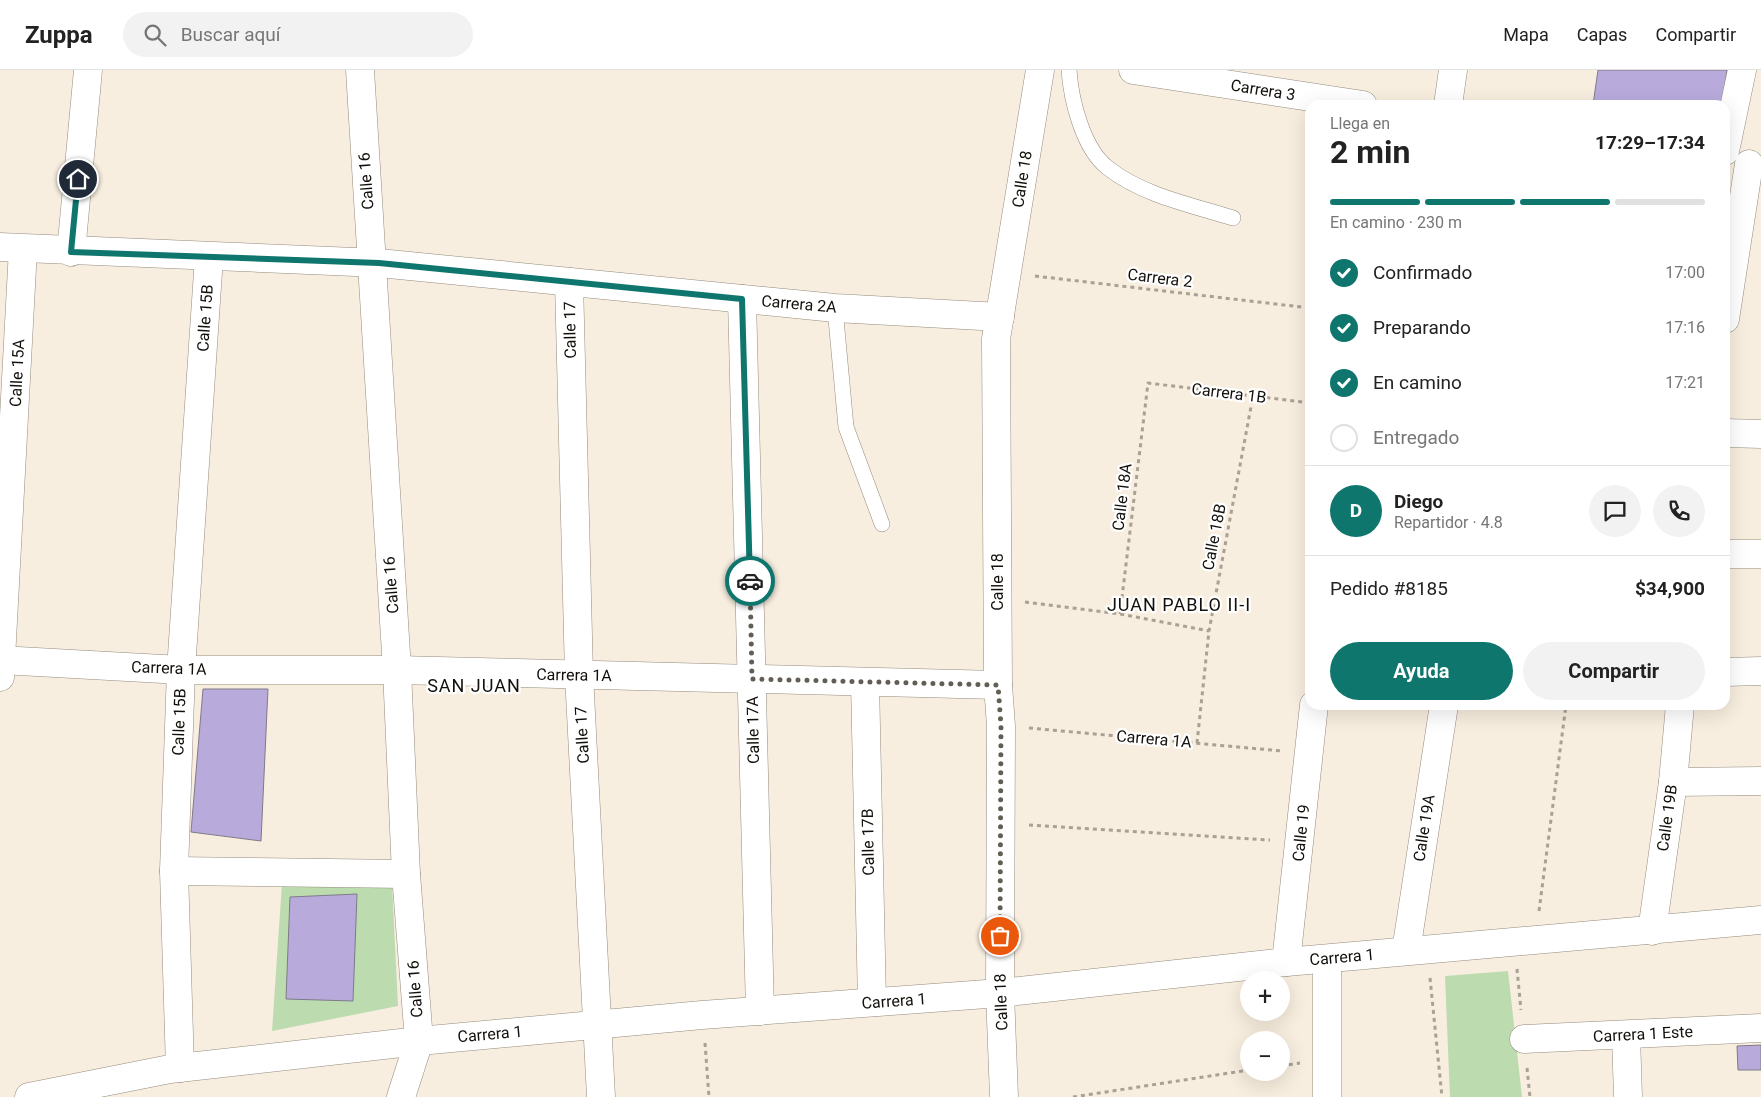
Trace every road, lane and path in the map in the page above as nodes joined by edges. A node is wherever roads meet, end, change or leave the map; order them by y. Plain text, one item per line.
1 (88, 70) edge
2 (360, 70) edge
3 (1040, 70) edge
4 (1069, 70) edge
5 (1133, 70) edge
6 (1453, 70) edge
7 (1742, 70) edge
8 (1331, 100) edge
9 (1449, 100) edge
10 (1730, 127) edge
11 (1745, 164) edge
12 (1233, 218) dead end
13 (12, 248) edge
14 (71, 252) junction
15 (209, 257) junction
16 (372, 263) junction
17 (1007, 272) junction
18 (1730, 275) edge
19 (569, 282) junction
20 (742, 299) junction
21 (1305, 307) edge
22 (835, 308) junction
23 (1000, 317) junction
24 (1148, 383) joint
25 (1253, 396) junction
26 (1305, 402) edge
27 (1730, 433) edge
28 (1761, 434) edge
29 (882, 524) dead end
30 (1730, 554) edge
31 (1761, 554) edge
32 (998, 598) junction
33 (1120, 614) junction
34 (1210, 631) junction
35 (0, 666) edge
36 (181, 670) junction
37 (397, 670) junction
38 (1761, 671) edge
39 (1730, 672) edge
40 (579, 675) junction
41 (752, 679) junction
42 (865, 682) junction
43 (998, 685) junction
44 (1313, 710) edge
45 (1443, 710) edge
46 (1565, 710) edge
47 (1680, 710) edge
48 (1001, 726) junction
49 (1197, 743) junction
50 (1308, 753) junction
51 (1761, 781) edge
52 (1673, 782) junction
53 (999, 823) junction
54 (1301, 841) junction
55 (174, 871) junction
56 (406, 874) junction
57 (1538, 916) dead end
58 (1761, 920) edge
59 (1652, 931) junction
60 (1418, 950) junction
61 (1328, 959) junction
62 (1286, 962) junction
63 (1000, 993) junction
64 (872, 1002) junction
65 (760, 1011) junction
66 (597, 1025) junction
67 (1761, 1028) edge
68 (1626, 1036) junction
69 (1524, 1038) dead end
70 (419, 1041) junction
71 (704, 1043) dead end
72 (180, 1068) junction
73 (1240, 1071) edge
74 (29, 1097) edge
75 (400, 1097) edge
76 (601, 1097) edge
77 (709, 1097) edge
78 (1004, 1097) edge
79 (1073, 1097) edge
80 (1327, 1097) edge
81 (1442, 1097) edge
82 (1628, 1097) edge

1 - 14 street
2 - 16 street, Calle 16
3 - 17 street, Calle 18
4 - 12 lane
5 - 8 street, Carrera 3
6 - 9 street
7 - 10 street
11 - 18 street
13 - 14 street, Carrera 2A
13 - 35 street, Calle 15A
14 - 15 street, Carrera 2A
15 - 16 street, Carrera 2A
15 - 36 street, Calle 15B
16 - 19 street, Carrera 2A
16 - 37 street, Calle 16
17 - 21 path, Carrera 2
17 - 23 street, Calle 18
19 - 20 street, Carrera 2A
19 - 40 street, Calle 17
20 - 22 street, Carrera 2A
20 - 41 street, Calle 17A
22 - 23 street, Carrera 2A
22 - 29 lane
23 - 32 street, Calle 18
24 - 25 path, Carrera 1B
24 - 33 path, Calle 18A
25 - 26 path, Carrera 1B
25 - 34 path, Calle 18B
27 - 28 street
30 - 31 street
32 - 33 path
32 - 43 street, Calle 18
33 - 34 path
34 - 49 path, Calle 18B
35 - 36 street, Carrera 1A
36 - 37 street, Carrera 1A
36 - 55 street, Calle 15B
37 - 40 street, Carrera 1A
37 - 56 street, Calle 16
38 - 39 street
40 - 41 street, Carrera 1A
40 - 66 street, Calle 17
41 - 42 street, Carrera 1A
41 - 65 street, Calle 17A
42 - 43 street, Carrera 1A
42 - 64 street, Calle 17B
43 - 48 street, Calle 18
44 - 50 street, Calle 19
45 - 60 street, Calle 19A
46 - 57 path
47 - 52 street, Calle 19B
48 - 49 path, Carrera 1A
48 - 53 street, Calle 18
49 - 50 path, Carrera 1A
50 - 54 street, Calle 19
51 - 52 street
52 - 59 street, Calle 19B
53 - 54 path
53 - 63 street, Calle 18
54 - 62 street, Calle 19
55 - 56 street
55 - 72 street, Calle 15B
56 - 70 street, Calle 16
58 - 59 street, Carrera 1
59 - 60 street, Carrera 1
60 - 61 street, Carrera 1
60 - 81 path
61 - 62 street, Carrera 1
61 - 80 street
62 - 63 street, Carrera 1
63 - 64 street, Carrera 1
63 - 78 street, Calle 18
64 - 65 street, Carrera 1
65 - 66 street, Carrera 1
66 - 70 street, Carrera 1
66 - 76 street, Calle 17
67 - 68 street, Carrera 1 Este
68 - 69 street, Carrera 1 Este
68 - 82 street
70 - 72 street, Carrera 1
70 - 75 street, Calle 16
71 - 77 path
72 - 74 street, Carrera 1
73 - 79 path

